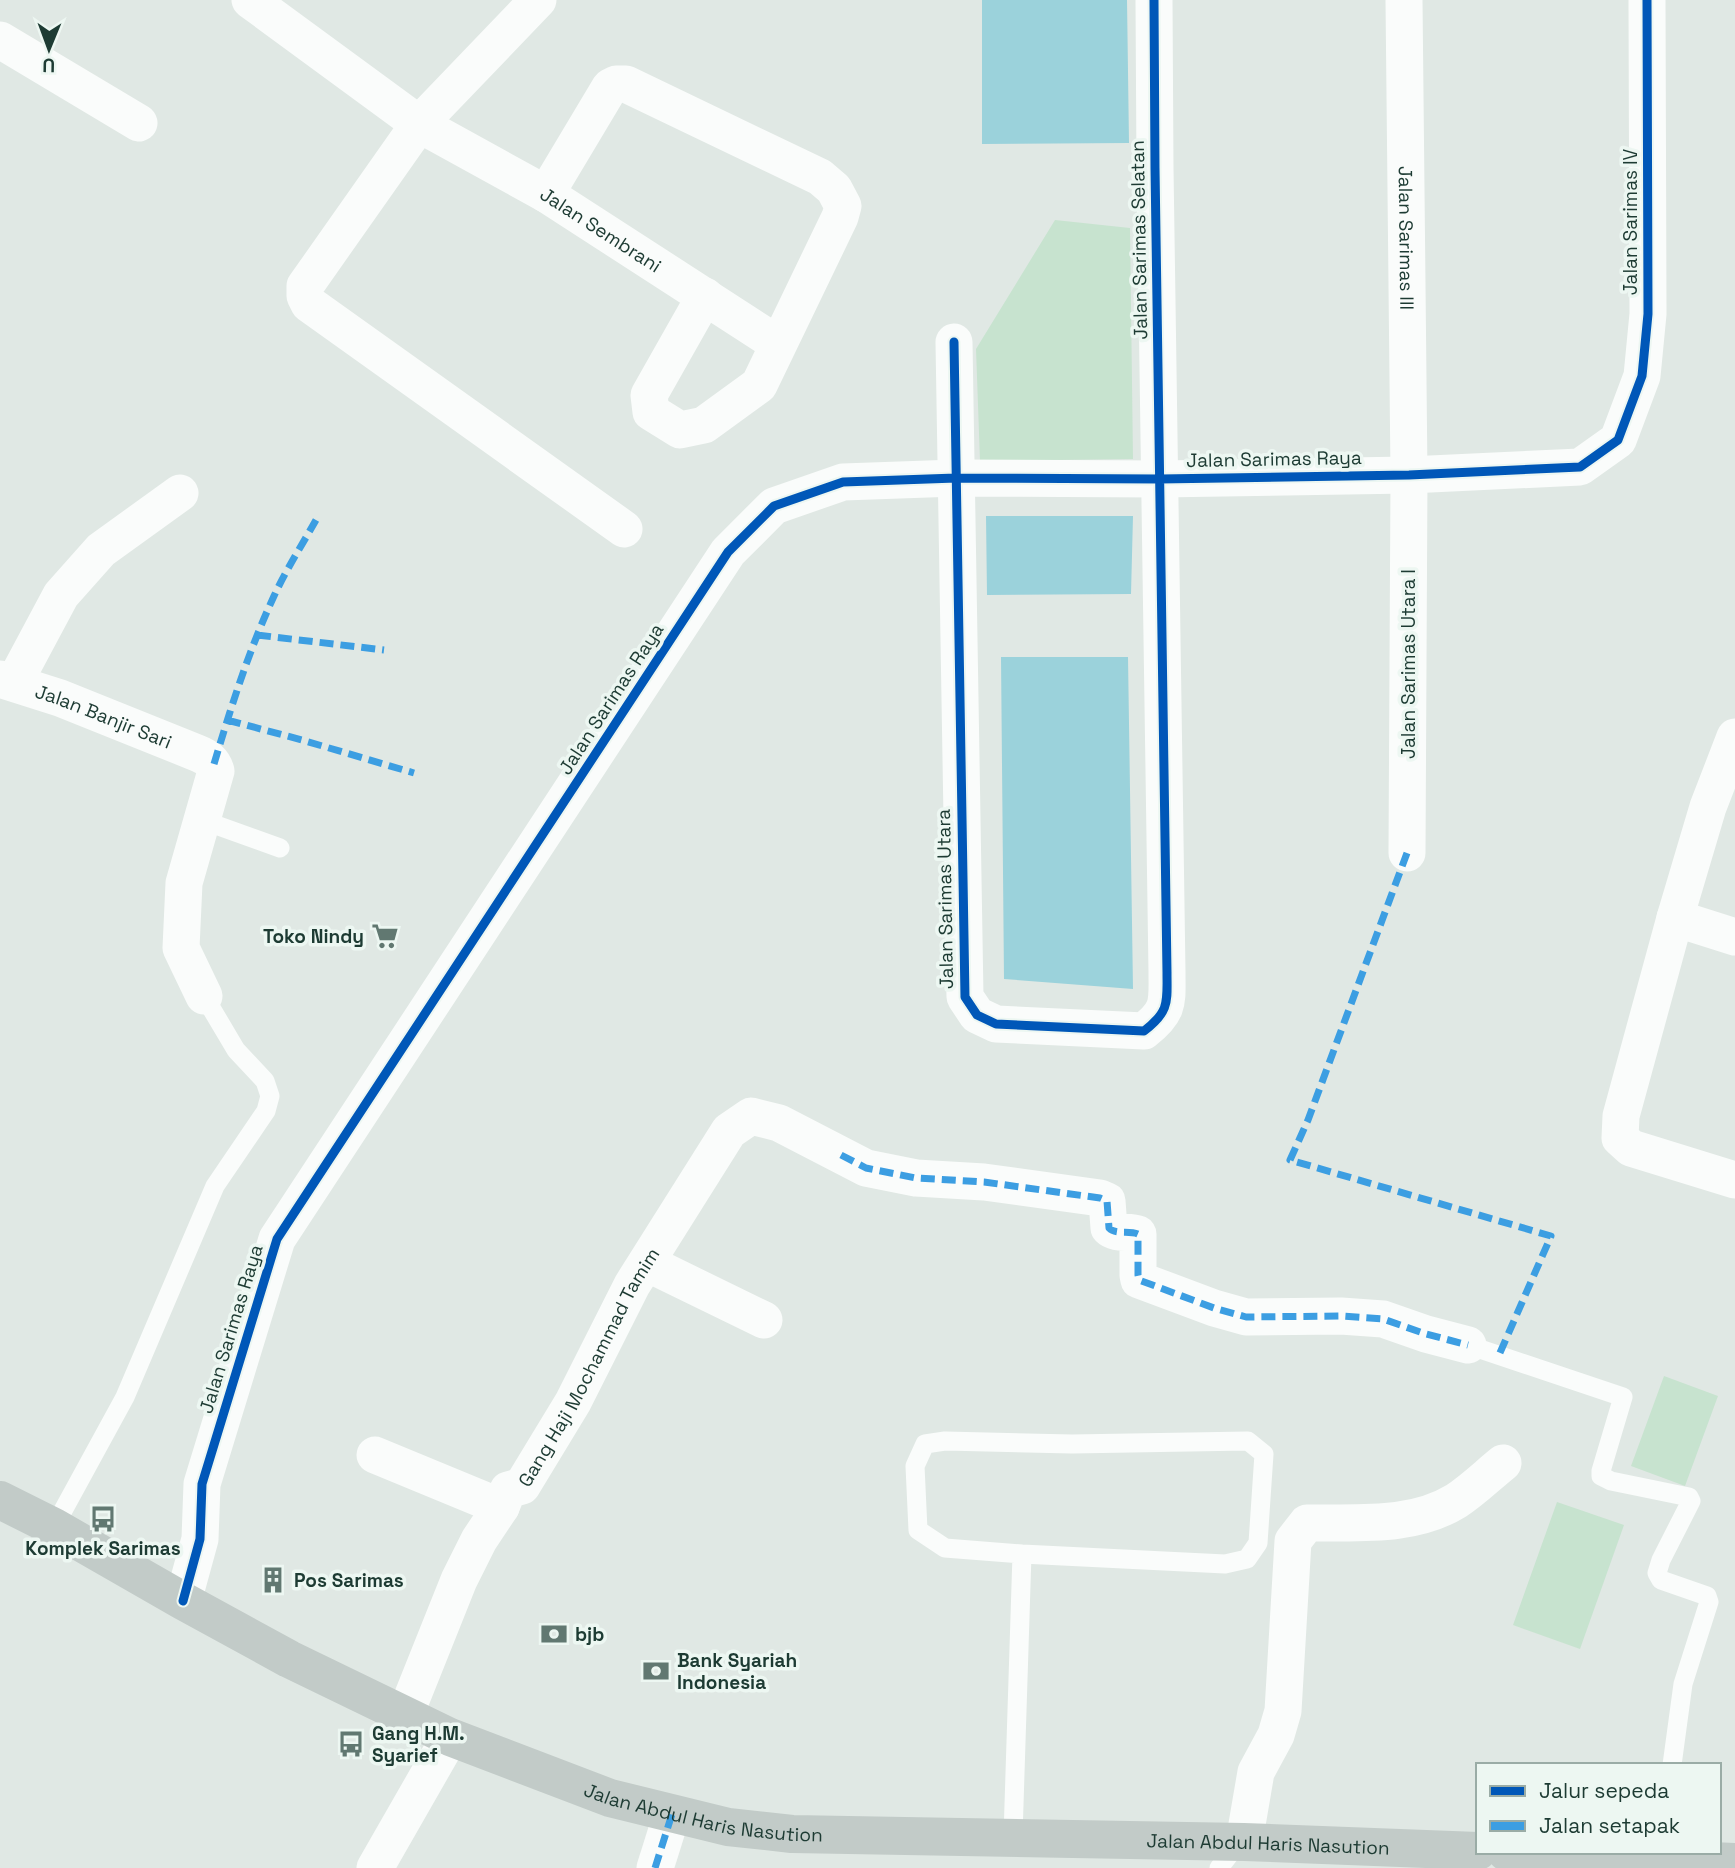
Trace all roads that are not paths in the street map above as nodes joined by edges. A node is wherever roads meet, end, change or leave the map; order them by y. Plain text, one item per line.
1 (250, 0) edge
2 (538, 0) edge
3 (1154, 0) edge
4 (1404, 0) edge
5 (1647, 0) edge
6 (0, 40) edge
7 (139, 123) dead end
8 (419, 124) junction
9 (546, 194) junction
10 (705, 296) junction
11 (954, 342) dead end
12 (778, 344) junction
13 (1618, 440) joint
14 (1409, 475) junction
15 (956, 478) junction
16 (1160, 479) junction
17 (180, 492) dead end
18 (624, 529) dead end
19 (7, 681) edge
20 (1735, 737) edge
21 (202, 820) junction
22 (280, 848) dead end
23 (1407, 853) dead end
24 (1675, 918) junction
25 (1735, 937) edge
26 (204, 996) joint
27 (331, 1159) junction
28 (1735, 1180) edge
29 (646, 1263) junction
30 (764, 1320) dead end
31 (1468, 1345) joint
32 (375, 1455) dead end
33 (1503, 1463) dead end
34 (0, 1500) edge
35 (501, 1507) junction
36 (54, 1527) junction
37 (200, 1539) junction
38 (1022, 1554) junction
39 (183, 1601) junction
40 (405, 1715) junction
41 (450, 1737) junction
42 (1672, 1763) edge
43 (671, 1814) junction
44 (1013, 1836) junction
45 (1244, 1850) edge
46 (1476, 1851) edge
47 (1526, 1854) edge
48 (1662, 1855) edge
49 (1735, 1861) edge
50 (1604, 1862) edge
51 (375, 1868) edge
52 (655, 1868) edge

1 - 8 street, Jalan Sembrani
2 - 8 street
3 - 16 street, Jalan Sarimas Selatan
4 - 14 street, Jalan Sarimas III
5 - 13 street, Jalan Sarimas IV
6 - 7 street
8 - 9 street, Jalan Sembrani
8 - 18 street
9 - 10 street, Jalan Sembrani
9 - 12 street
10 - 12 street, Jalan Sembrani
10 - 12 street
11 - 15 street, Jalan Sarimas Utara
13 - 14 street, Jalan Sarimas Raya
14 - 16 street, Jalan Sarimas Raya
14 - 23 street, Jalan Sarimas Utara I
15 - 16 street, Jalan Sarimas Raya
15 - 16 street, Jalan Sarimas Utara
15 - 27 street, Jalan Sarimas Raya
17 - 19 street
19 - 21 street, Jalan Banjir Sari
20 - 24 street
21 - 22 lane
21 - 26 street
24 - 25 street
24 - 28 street
26 - 36 lane
27 - 37 street
27 - 37 street, Jalan Sarimas Raya
29 - 30 street
29 - 31 street, Gang Haji Mochammad Tamim
29 - 35 street, Gang Haji Mochammad Tamim
31 - 42 lane
32 - 35 street
33 - 45 street
34 - 36 highway, Jalan Abdul Haris Nasution
35 - 40 street, Gang Haji Mochammad Tamim
36 - 39 highway, Jalan Abdul Haris Nasution
37 - 39 street
38 - 38 lane
38 - 44 lane
39 - 40 highway, Jalan Abdul Haris Nasution
40 - 41 highway, Jalan Abdul Haris Nasution
41 - 43 highway, Jalan Abdul Haris Nasution
41 - 51 street
43 - 44 highway, Jalan Abdul Haris Nasution
43 - 52 street
44 - 45 highway, Jalan Abdul Haris Nasution
45 - 46 highway, Jalan Abdul Haris Nasution
47 - 50 highway
48 - 49 highway
48 - 50 highway

